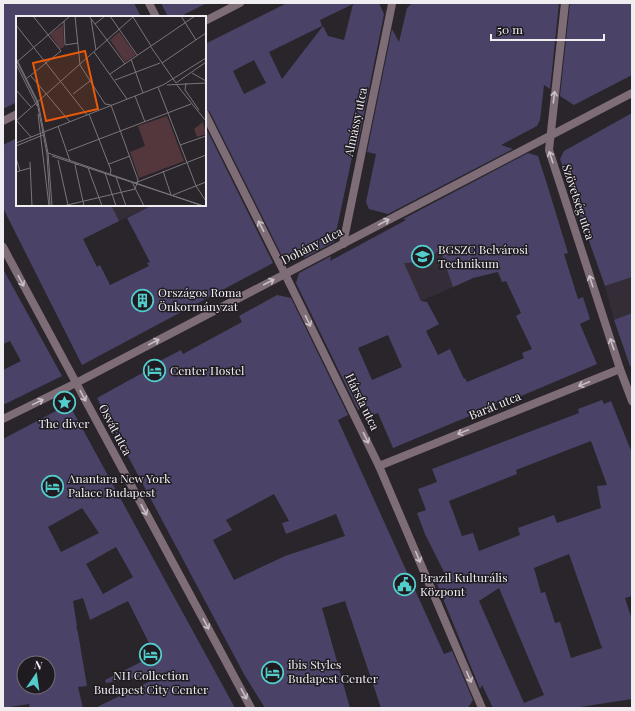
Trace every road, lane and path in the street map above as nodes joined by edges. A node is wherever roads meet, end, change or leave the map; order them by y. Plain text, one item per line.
1 (149, 3) edge
2 (240, 3) edge
3 (566, 3) edge
4 (392, 4) dead end
5 (156, 16) edge
6 (206, 20) edge
7 (632, 93) edge
8 (16, 114) edge
9 (206, 116) edge
10 (3, 121) edge
11 (550, 135) junction
12 (343, 244) junction
13 (3, 247) edge
14 (285, 274) junction
15 (620, 369) junction
16 (76, 383) junction
17 (632, 401) edge
18 (3, 419) edge
19 (379, 466) junction
20 (251, 708) edge
21 (482, 708) edge

1 - 5 street
2 - 6 street
11 -> 3 street, Szövetség utca
4 - 12 street, Almássy utca
7 - 11 street, Dohány utca
8 - 10 street
14 -> 9 street, Hársfa utca
12 -> 11 street, Dohány utca
15 -> 11 street, Szövetség utca
12 - 14 street, Dohány utca
13 -> 16 street, Osvát utca
16 -> 14 street, Dohány utca
14 -> 19 street, Hársfa utca
15 - 17 street, Szövetség utca
15 -> 19 street, Barát utca
18 -> 16 street, Dohány utca
16 -> 20 street, Osvát utca
19 -> 21 street, Hársfa utca

